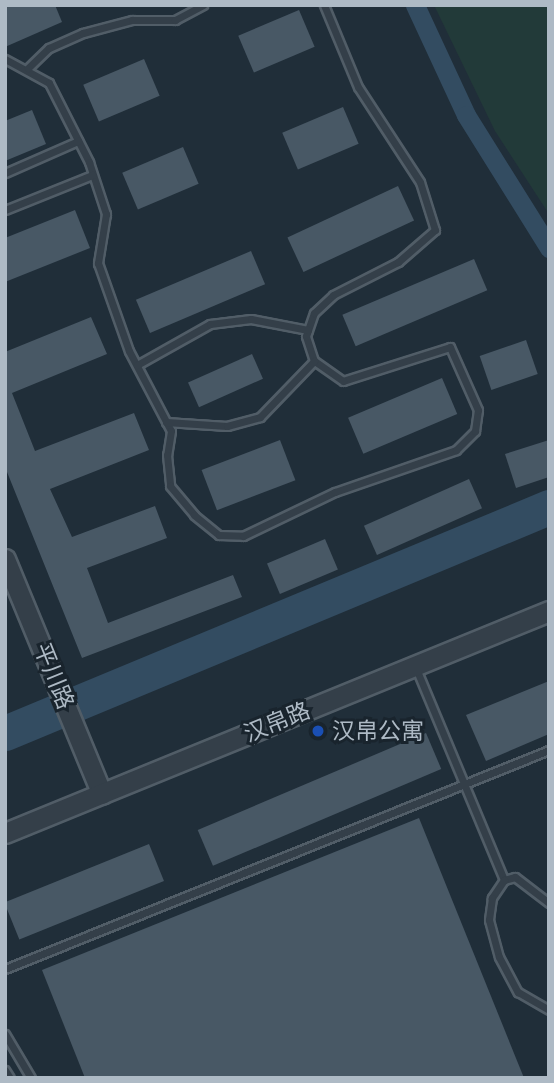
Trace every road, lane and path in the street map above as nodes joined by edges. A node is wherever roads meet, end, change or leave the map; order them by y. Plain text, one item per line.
1 (203, 5) edge
2 (324, 5) edge
3 (5, 59) edge
4 (28, 68) junction
5 (78, 141) junction
6 (5, 173) edge
7 (92, 174) junction
8 (5, 210) edge
9 (308, 330) junction
10 (314, 361) junction
11 (136, 365) junction
12 (166, 422) junction
13 (5, 559) edge
14 (549, 611) edge
15 (414, 666) junction
16 (549, 750) edge
17 (466, 786) junction
18 (102, 794) junction
19 (5, 833) edge
20 (505, 880) junction
21 (549, 903) edge
22 (5, 969) edge
23 (549, 1010) edge
24 (5, 1034) edge
25 (5, 1070) edge
26 (9, 1078) edge
27 (32, 1078) edge

1 - 4 lane
2 - 9 lane
3 - 4 lane
4 - 5 lane
5 - 6 lane
5 - 7 lane
7 - 8 lane
7 - 11 lane
9 - 10 lane
9 - 11 lane
10 - 12 lane
10 - 12 lane
11 - 12 lane
13 - 18 street, 平川路
14 - 15 street, 汉帛路
15 - 17 lane
15 - 18 street, 汉帛路
16 - 17 lane
17 - 20 lane
17 - 22 lane
18 - 19 street, 汉帛路
20 - 21 lane
20 - 23 lane
24 - 27 lane
25 - 26 lane

